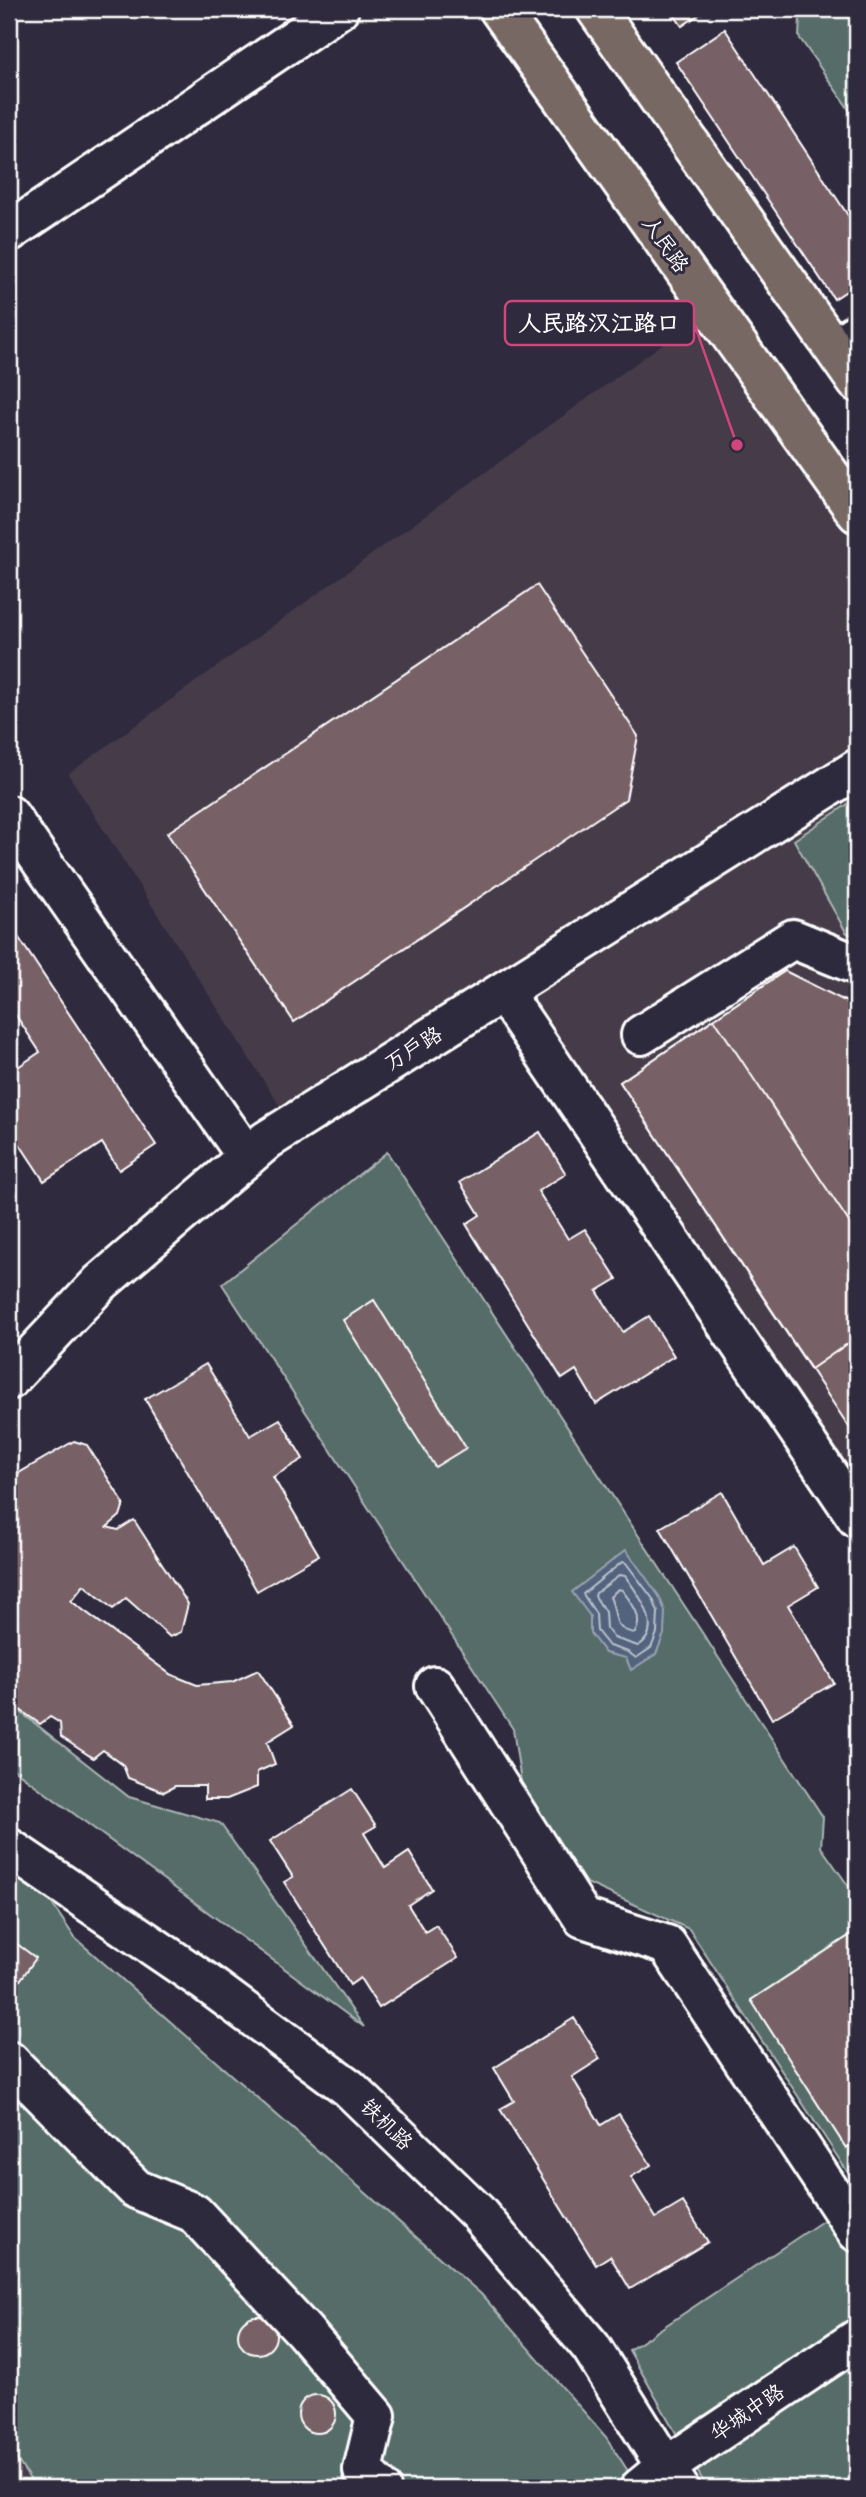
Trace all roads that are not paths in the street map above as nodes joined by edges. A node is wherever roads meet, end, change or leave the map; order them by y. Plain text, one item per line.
1 (340, 9) edge
2 (499, 9) edge
3 (596, 9) edge
4 (9, 232) edge
5 (846, 341) edge
6 (857, 382) edge
7 (857, 513) edge
8 (857, 769) edge
9 (9, 815) edge
10 (857, 965) edge
11 (503, 992) junction
12 (641, 1035) dead end
13 (247, 1157) junction
14 (9, 1380) edge
15 (857, 1518) edge
16 (435, 1686) dead end
17 (9, 1848) edge
18 (9, 2061) edge
19 (857, 2232) edge
20 (857, 2339) edge
21 (662, 2481) edge
22 (381, 2488) edge

1 - 4 street
2 - 7 main road, 人民路
3 - 5 main road
5 - 6 main road
8 - 11 street, 万户路
9 - 13 street
10 - 12 street
11 - 13 street, 万户路
11 - 15 street
13 - 14 street, 万户路
16 - 19 street
17 - 21 street, 铁机路
18 - 22 street
20 - 21 street, 华城中路

